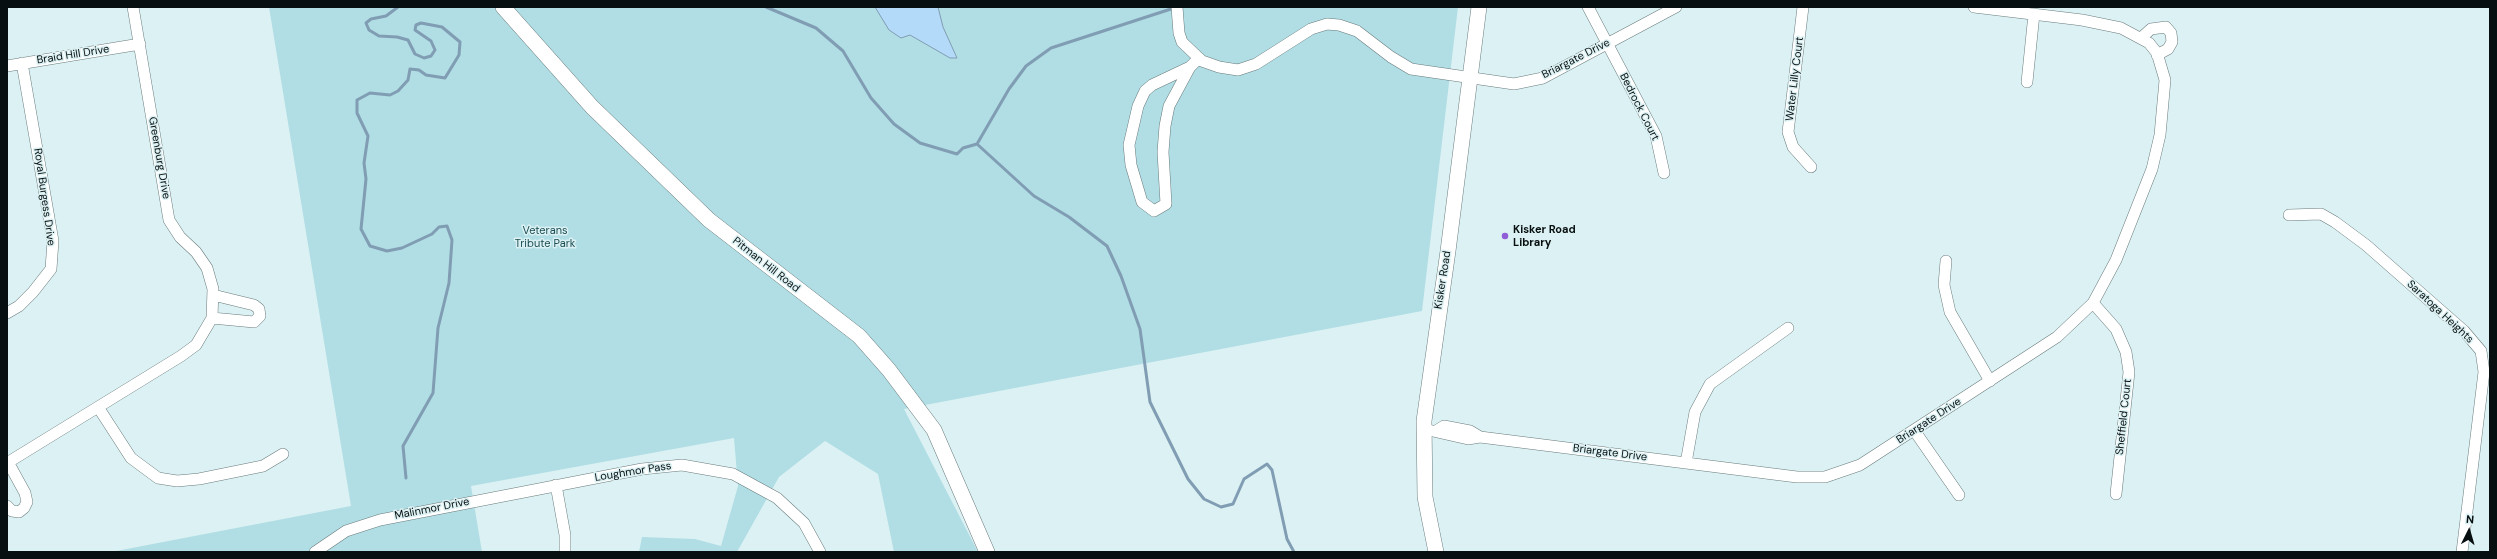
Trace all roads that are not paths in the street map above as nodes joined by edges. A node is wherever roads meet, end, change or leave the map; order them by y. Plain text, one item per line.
1 (133, 7) edge
2 (503, 7) edge
3 (1478, 7) edge
4 (1588, 7) edge
5 (1676, 7) edge
6 (1804, 7) edge
7 (1974, 7) edge
8 (1177, 8) edge
9 (2034, 14) junction
10 (2141, 38) junction
11 (140, 44) junction
12 (1606, 44) junction
13 (2157, 55) junction
14 (1199, 58) junction
15 (22, 63) junction
16 (7, 66) edge
17 (1190, 67) junction
18 (1469, 76) junction
19 (2027, 82) dead end
20 (1810, 167) dead end
21 (1664, 173) dead end
22 (2289, 215) dead end
23 (1946, 261) dead end
24 (213, 295) junction
25 (2094, 303) junction
26 (7, 313) edge
27 (212, 318) junction
28 (1788, 328) dead end
29 (1990, 380) junction
30 (98, 407) junction
31 (1430, 430) junction
32 (1914, 430) junction
33 (283, 454) dead end
34 (8, 462) edge
35 (1686, 463) junction
36 (556, 486) junction
37 (2116, 494) dead end
38 (1958, 495) dead end
39 (7, 506) edge
40 (315, 552) edge
41 (565, 552) edge
42 (820, 552) edge
43 (987, 552) edge
44 (1436, 552) edge
45 (2462, 552) edge

1 - 11 street, Greenburg Drive
2 - 43 main road, Pitman Hill Road
3 - 18 main road, Kisker Road
4 - 12 street, Bedrock Court
5 - 12 street, Briargate Drive
6 - 20 street, Water Lilly Court
7 - 9 street, Briargate Drive
8 - 14 street, Briargate Drive
9 - 10 street, Briargate Drive
9 - 19 street
10 - 13 street, Briargate Drive
10 - 13 street
11 - 15 street, Braid Hill Drive
11 - 24 street, Greenburg Drive
12 - 18 street, Briargate Drive
12 - 21 street, Bedrock Court
13 - 25 street, Briargate Drive
14 - 17 street
14 - 18 street, Briargate Drive
15 - 16 street, Braid Hill Drive
15 - 26 street, Royal Burgess Drive
17 - 17 street
18 - 31 main road, Kisker Road
22 - 45 street, Saratoga Heights
23 - 29 street
24 - 27 street, Greenburg Drive
24 - 27 street
25 - 29 street, Briargate Drive
25 - 37 street, Sheffield Court
27 - 30 street, Greenburg Drive
28 - 35 street
29 - 32 street, Briargate Drive
30 - 33 street
30 - 34 street, Greenburg Drive
31 - 35 street, Briargate Drive
31 - 44 main road, Kisker Road
32 - 35 street, Briargate Drive
32 - 38 street
34 - 39 street, Greenburg Drive
36 - 40 street, Malinmor Drive
36 - 41 street
36 - 42 street, Loughmor Pass

